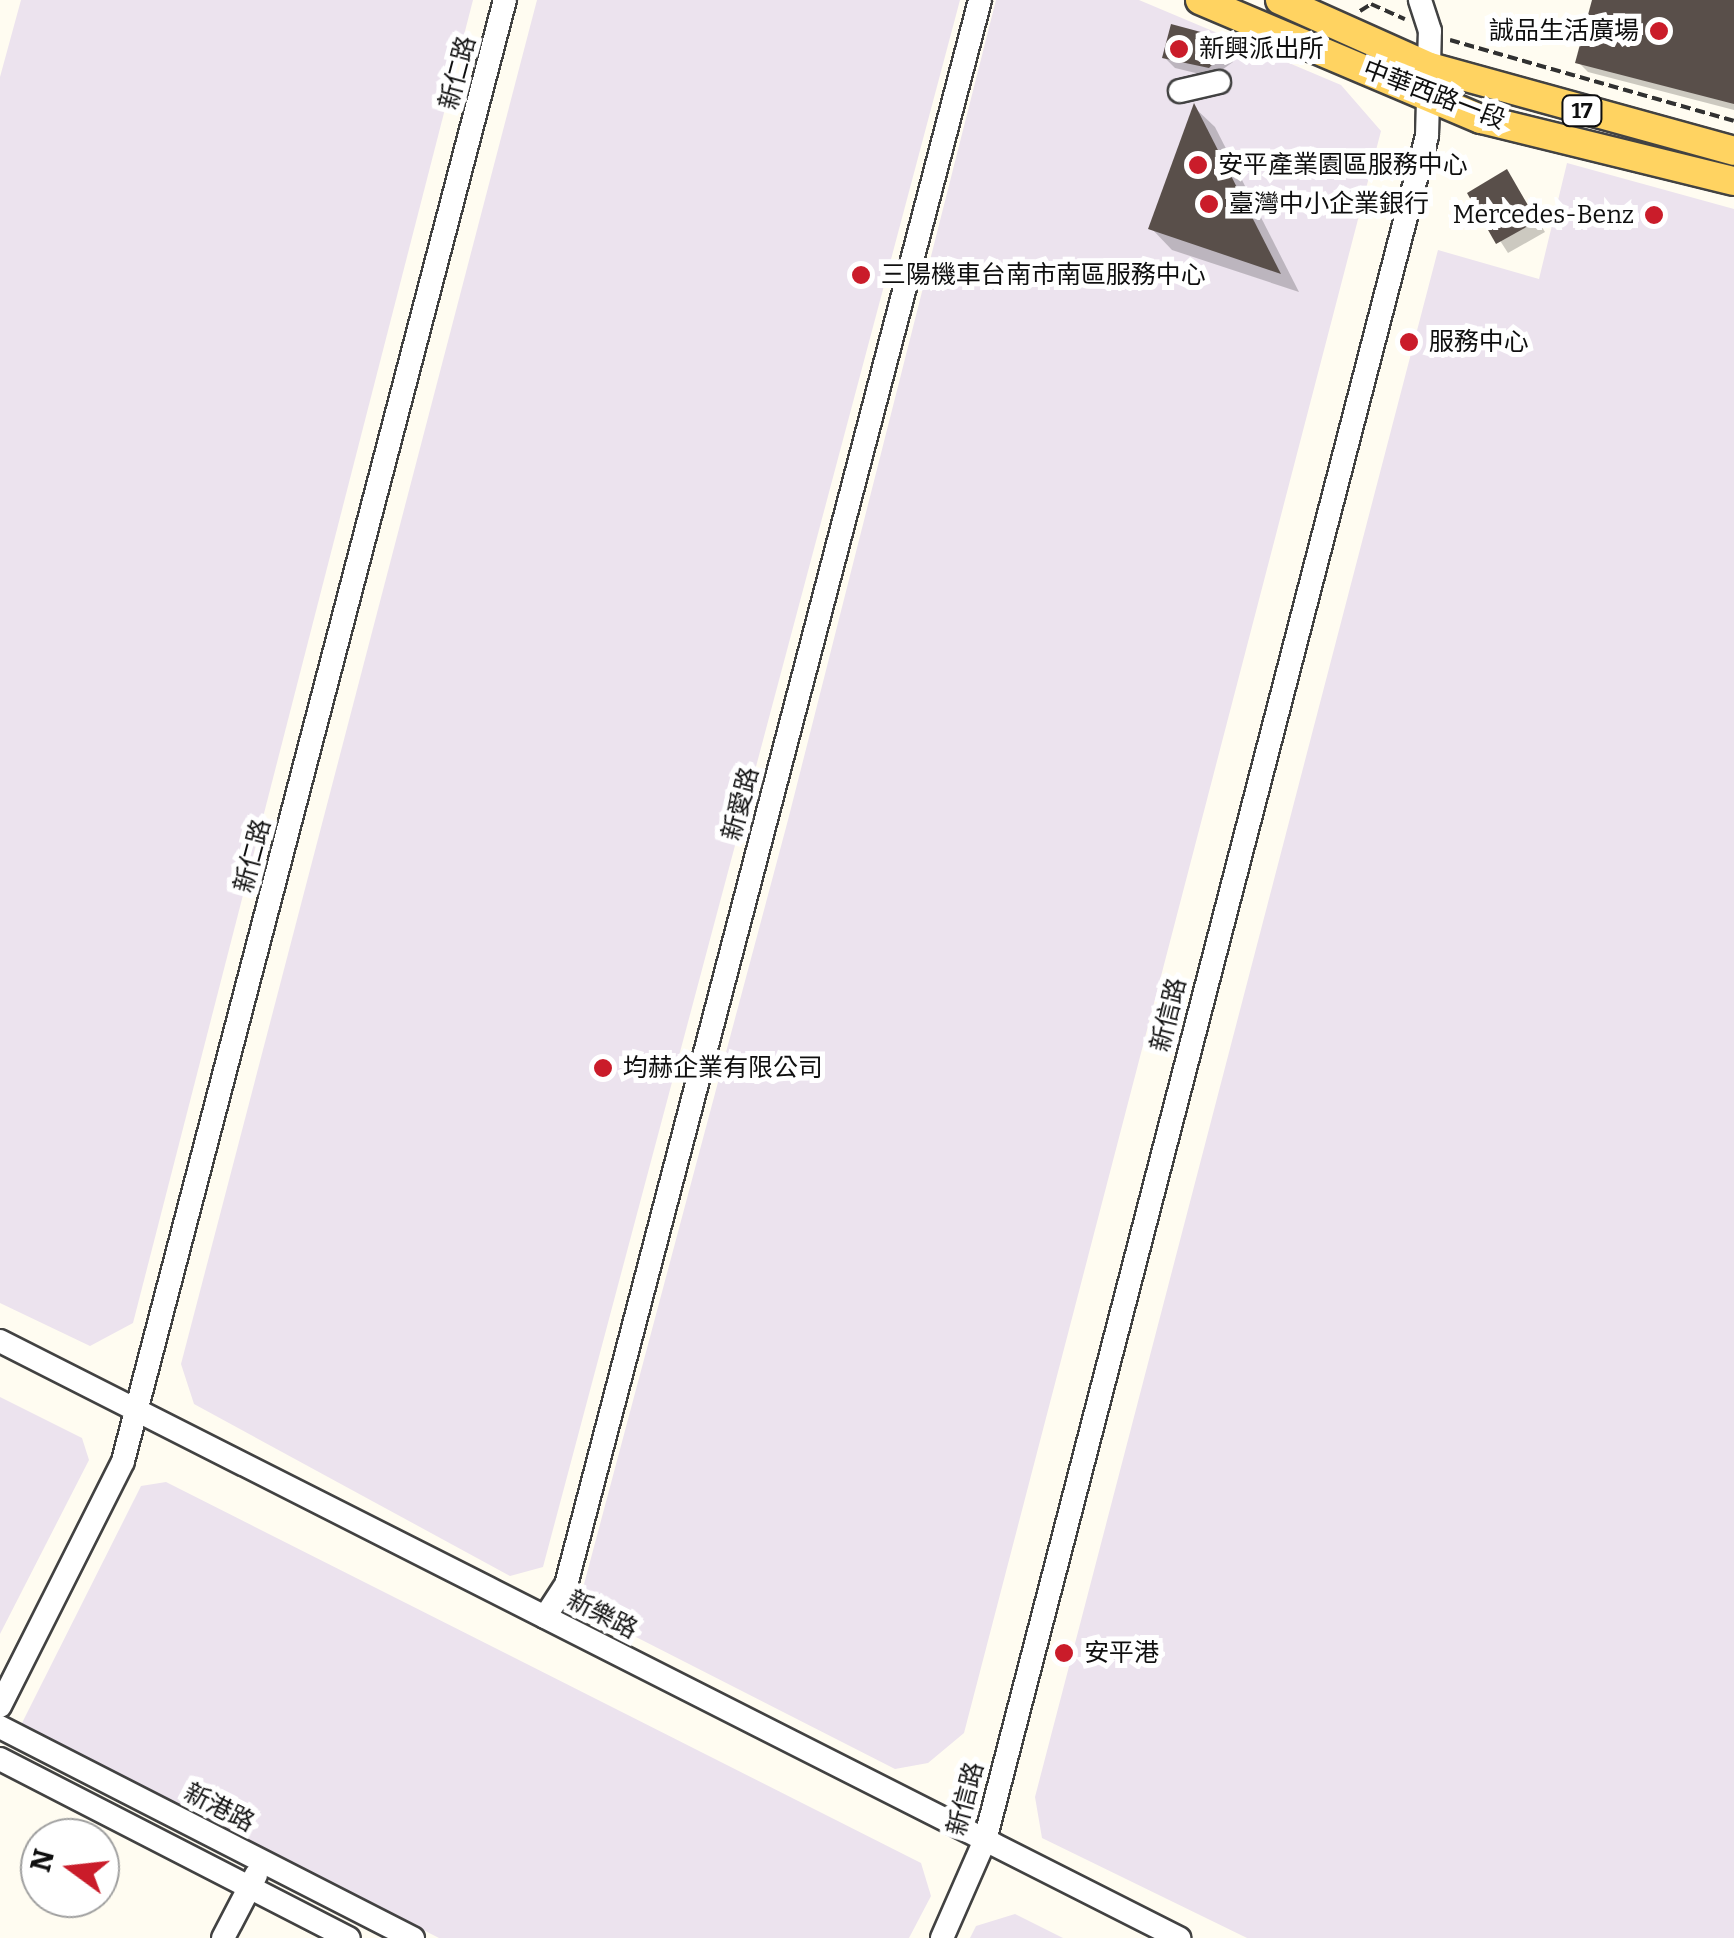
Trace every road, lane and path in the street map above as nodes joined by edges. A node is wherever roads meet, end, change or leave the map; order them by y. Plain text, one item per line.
1 (505, 0) edge
2 (980, 0) edge
3 (1200, 0) edge
4 (1280, 0) edge
5 (1420, 0) edge
6 (1462, 45) dead end
7 (1430, 68) junction
8 (1219, 82) dead end
9 (1180, 91) dead end
10 (1431, 100) junction
11 (1734, 121) edge
12 (1734, 151) edge
13 (1734, 181) edge
14 (0, 1341) edge
15 (137, 1409) junction
16 (545, 1618) junction
17 (0, 1706) edge
18 (0, 1727) edge
19 (0, 1759) edge
20 (985, 1840) junction
21 (264, 1862) junction
22 (250, 1887) junction
23 (223, 1938) edge
24 (349, 1938) edge
25 (413, 1938) edge
26 (942, 1938) edge
27 (1179, 1938) edge

1 - 15 street, 新仁路
2 - 16 street, 新愛路
3 - 10 main road, 中華西路一段 / 17
4 - 7 main road, 中華西路一段 / 17
5 - 7 street, 新信路
6 - 11 path
7 - 10 street, 新信路
7 - 12 main road, 中華西路一段 / 17
8 - 9 street
10 - 13 main road, 中華西路一段 / 17
10 - 20 street, 新信路
14 - 15 street, 新樂路
15 - 16 street, 新樂路
15 - 17 street, 新仁路
16 - 20 street, 新樂路
18 - 21 street, 新港路
19 - 22 street
20 - 26 street, 新信路
20 - 27 street, 新樂路
21 - 22 street
21 - 25 street, 新港路
22 - 23 street
22 - 24 street

